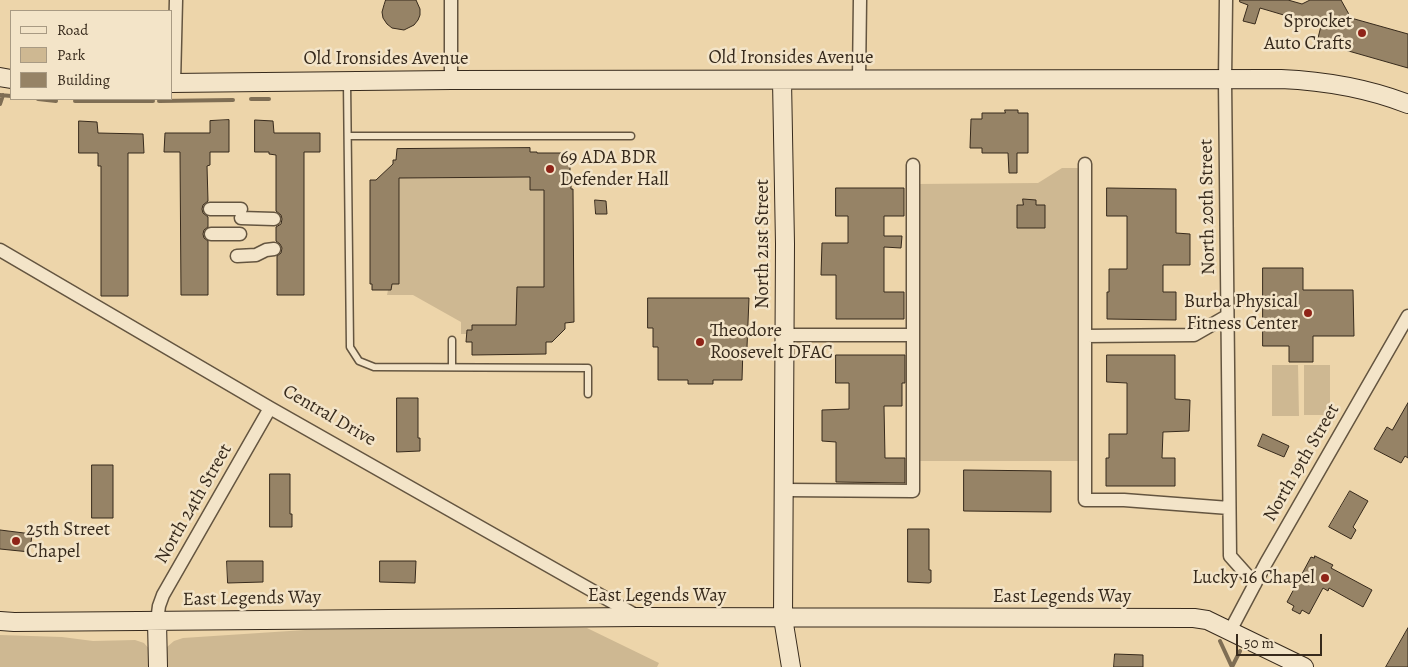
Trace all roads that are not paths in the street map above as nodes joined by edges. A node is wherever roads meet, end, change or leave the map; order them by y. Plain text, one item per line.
1 (176, 0) edge
2 (451, 0) edge
3 (860, 0) edge
4 (1226, 0) edge
5 (860, 79) junction
6 (451, 80) junction
7 (782, 80) junction
8 (1225, 80) junction
9 (347, 81) junction
10 (173, 83) edge
11 (1408, 104) edge
12 (349, 136) junction
13 (631, 136) dead end
14 (1085, 164) dead end
15 (913, 165) dead end
16 (210, 209) dead end
17 (274, 219) dead end
18 (211, 234) dead end
19 (240, 234) dead end
20 (274, 249) dead end
21 (0, 250) edge
22 (237, 256) dead end
23 (1227, 316) junction
24 (1408, 316) edge
25 (913, 334) junction
26 (784, 335) junction
27 (1085, 336) junction
28 (452, 340) dead end
29 (452, 367) junction
30 (588, 394) dead end
31 (270, 408) junction
32 (785, 490) junction
33 (1229, 508) junction
34 (1256, 584) junction
35 (638, 616) junction
36 (783, 618) junction
37 (0, 620) edge
38 (157, 621) junction
39 (1230, 631) junction
40 (158, 667) edge
41 (791, 667) edge
42 (1304, 667) edge

1 - 10 street
2 - 6 street
3 - 5 street
4 - 8 street, North 20th Street
5 - 7 street, Old Ironsides Avenue
5 - 8 street, Old Ironsides Avenue
6 - 7 street, Old Ironsides Avenue
6 - 9 street, Old Ironsides Avenue
7 - 26 street, North 21st Street
8 - 11 street, Old Ironsides Avenue
8 - 23 street, North 20th Street
9 - 10 street, Old Ironsides Avenue
9 - 12 lane
12 - 13 lane
12 - 29 lane
14 - 27 street
15 - 25 street
16 - 17 street
18 - 19 street
20 - 22 street
21 - 31 street, Central Drive
23 - 27 street
23 - 33 street, North 20th Street
24 - 34 street, North 19th Street
25 - 26 street
25 - 32 street
26 - 32 street, North 21st Street
27 - 33 street
28 - 29 lane
29 - 30 lane
31 - 35 street, Central Drive
31 - 38 street, North 24th Street
32 - 36 street, North 21st Street
33 - 34 street, North 20th Street
34 - 39 street, North 19th Street
35 - 36 street, East Legends Way
35 - 38 street, East Legends Way
36 - 39 street, East Legends Way
36 - 41 street
37 - 38 street, East Legends Way
38 - 40 street
39 - 42 street, East Legends Way

